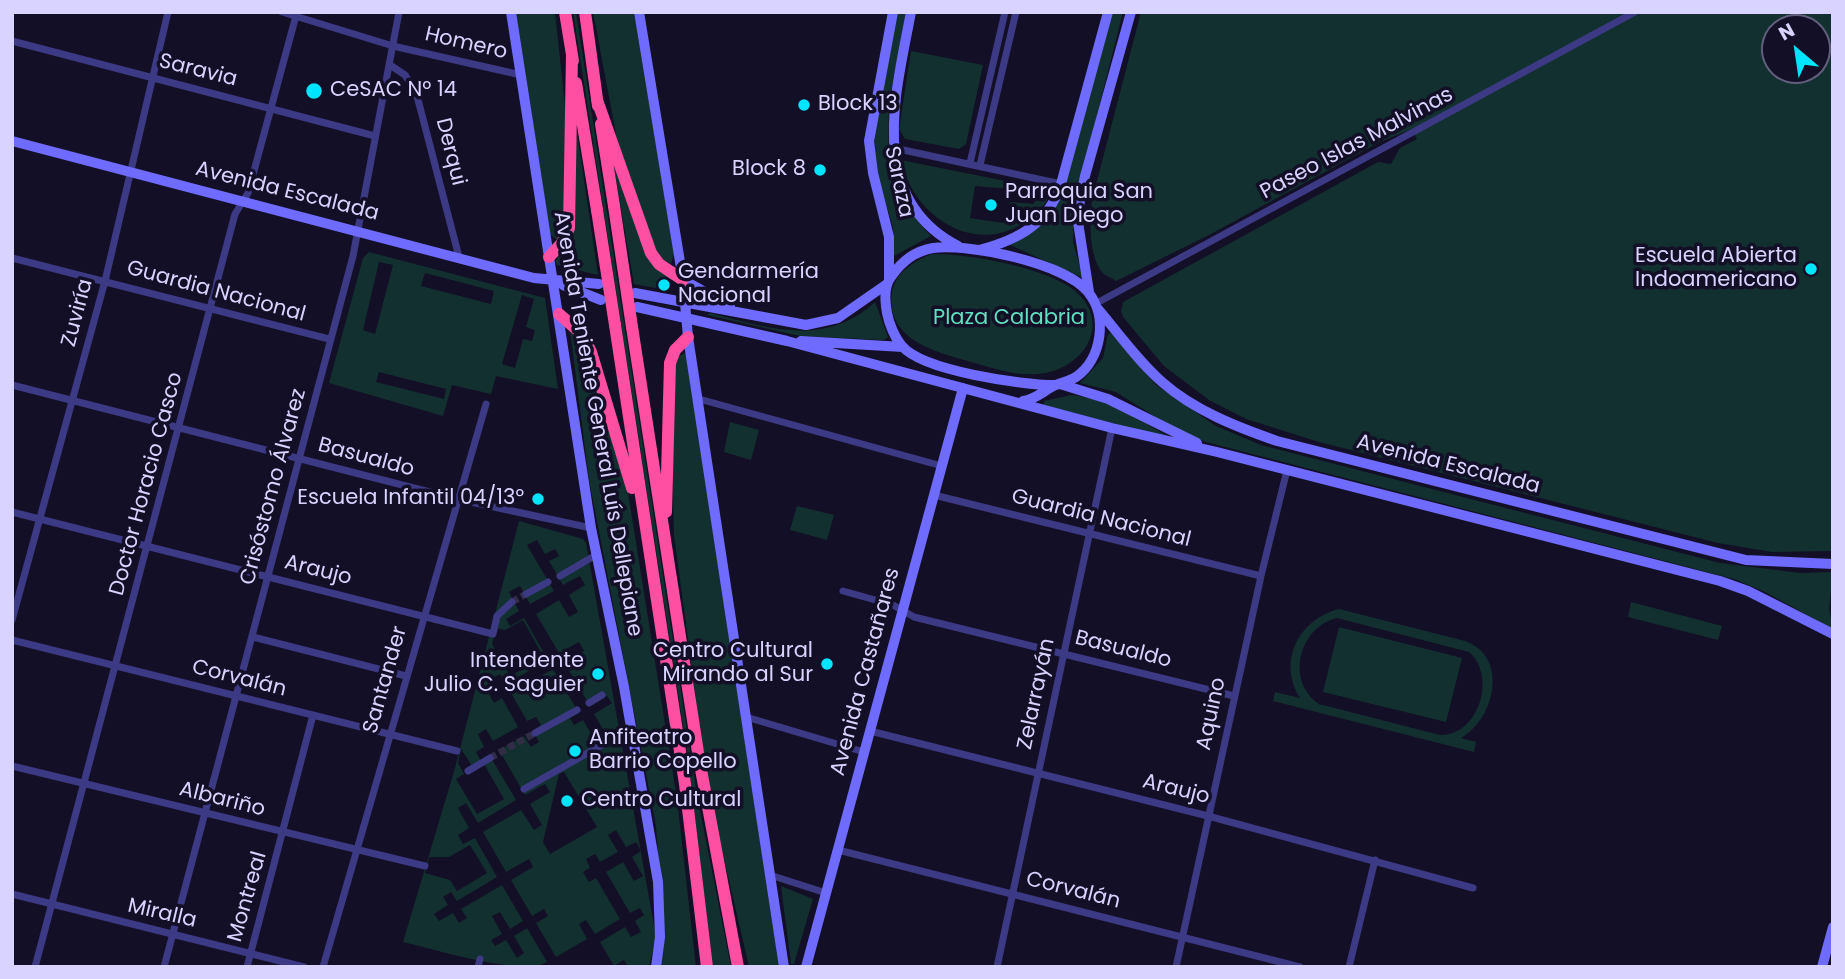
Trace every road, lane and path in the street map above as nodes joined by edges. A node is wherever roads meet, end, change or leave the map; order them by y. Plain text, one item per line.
1 (168, 12) edge
2 (282, 12) edge
3 (399, 12) edge
4 (511, 12) edge
5 (565, 12) edge
6 (585, 12) edge
7 (639, 12) edge
8 (894, 12) edge
9 (911, 12) edge
10 (1005, 12) edge
11 (1016, 12) edge
12 (1108, 12) edge
13 (1131, 12) edge
14 (1635, 12) edge
15 (297, 14) edge
16 (12, 41) edge
17 (393, 46) junction
18 (572, 54) junction
19 (390, 65) junction
20 (521, 75) junction
21 (155, 78) junction
22 (597, 100) junction
23 (271, 108) junction
24 (375, 136) junction
25 (12, 141) edge
26 (894, 148) junction
27 (970, 163) junction
28 (980, 165) junction
29 (132, 173) junction
30 (1061, 184) junction
31 (243, 201) junction
32 (358, 230) junction
33 (961, 247) junction
34 (975, 251) junction
35 (459, 257) junction
36 (549, 257) junction
37 (12, 258) edge
38 (683, 280) junction
39 (105, 281) junction
40 (553, 281) junction
41 (888, 281) junction
42 (599, 284) dead end
43 (1089, 292) junction
44 (635, 293) dead end
45 (601, 300) dead end
46 (686, 302) junction
47 (637, 307) dead end
48 (1097, 307) junction
49 (211, 309) junction
50 (739, 312) junction
51 (559, 314) junction
52 (687, 317) junction
53 (688, 337) junction
54 (329, 340) junction
55 (787, 341) junction
56 (907, 350) junction
57 (936, 381) junction
58 (1057, 384) junction
59 (12, 385) edge
60 (963, 388) junction
61 (699, 399) junction
62 (72, 401) junction
63 (1020, 401) junction
64 (486, 404) dead end
65 (1112, 428) junction
66 (179, 429) junction
67 (1217, 452) junction
68 (301, 459) junction
69 (942, 466) junction
70 (1287, 470) junction
71 (934, 495) junction
72 (457, 499) junction
73 (12, 512) edge
74 (41, 520) junction
75 (590, 528) junction
76 (1089, 534) junction
77 (647, 547) junction
78 (666, 547) junction
79 (149, 548) junction
80 (596, 555) junction
81 (1833, 564) edge
82 (560, 576) dead end
83 (1261, 576) junction
84 (268, 577) junction
85 (548, 582) dead end
86 (843, 591) dead end
87 (526, 594) tunnel mouth
88 (512, 602) tunnel mouth
89 (903, 611) junction
90 (423, 615) junction
91 (12, 620) edge
92 (1833, 634) edge
93 (253, 636) junction
94 (12, 640) edge
95 (1064, 654) junction
96 (117, 667) junction
97 (406, 676) junction
98 (603, 695) dead end
99 (1234, 695) junction
100 (237, 696) junction
101 (589, 703) dead end
102 (577, 710) dead end
103 (313, 715) junction
104 (746, 717) junction
105 (632, 728) junction
106 (870, 731) junction
107 (535, 733) tunnel mouth
108 (390, 734) junction
109 (457, 751) dead end
110 (864, 752) junction
111 (490, 758) tunnel mouth
112 (12, 766) edge
113 (468, 771) dead end
114 (1038, 774) junction
115 (85, 783) junction
116 (524, 789) dead end
117 (206, 815) junction
118 (1208, 816) junction
119 (284, 833) junction
120 (356, 850) junction
121 (838, 850) junction
122 (1375, 860) junction
123 (425, 866) dead end
124 (770, 875) junction
125 (1473, 888) dead end
126 (826, 893) junction
127 (12, 894) edge
128 (1012, 895) junction
129 (50, 904) junction
130 (1833, 927) edge
131 (172, 934) junction
132 (1183, 936) junction
133 (251, 952) junction
134 (34, 967) edge
135 (164, 967) edge
136 (247, 967) edge
137 (304, 967) edge
138 (323, 967) edge
139 (656, 967) edge
140 (707, 967) edge
141 (738, 967) edge
142 (785, 967) edge
143 (806, 967) edge
144 (996, 967) edge
145 (1176, 967) edge
146 (1300, 967) edge
147 (1349, 967) edge
148 (1822, 967) edge

1 - 21 street, Zuviría
2 - 15 street, Homero
3 - 17 street, Crisóstomo Álvarez
4 - 20 main road, Avenida Teniente General Luís Dellepiane
5 - 18 highway
6 - 22 highway
7 - 38 main road
8 - 41 main road, Saraza
9 - 26 main road, Saraza
10 - 27 street
11 - 28 street
12 - 30 main road
13 - 43 main road
14 - 48 street, Paseo Islas Malvinas
15 - 17 street, Homero
15 - 23 street, Doctor Horacio Casco
16 - 21 street, Saravia
17 - 19 street, Crisóstomo Álvarez
17 - 20 street, Homero
18 - 36 highway
18 - 77 highway, bridge
19 - 24 street, Crisóstomo Álvarez
19 - 35 street, Derqui
20 - 36 main road, Avenida Teniente General Luís Dellepiane
21 - 23 street, Saravia
21 - 29 street, Zuviría
22 - 38 highway
22 - 78 highway, bridge
23 - 24 street, Saravia
23 - 31 street, Doctor Horacio Casco
24 - 32 street, Crisóstomo Álvarez
25 - 29 main road, Avenida Escalada
26 - 27 street
26 - 33 main road, Saraza
27 - 28 street
28 - 30 street
29 - 31 main road, Avenida Escalada
29 - 39 street, Zuviría
30 - 34 main road
31 - 32 main road, Avenida Escalada
31 - 49 street, Doctor Horacio Casco
32 - 35 main road, Avenida Escalada
32 - 54 street, Crisóstomo Álvarez
33 - 34 main road
33 - 41 main road
34 - 43 main road
35 - 40 main road, Avenida Escalada
36 - 40 main road, Avenida Teniente General Luís Dellepiane
37 - 39 street, Guardia Nacional
38 - 46 main road
38 - 50 main road
39 - 49 street, Guardia Nacional
39 - 62 street, Zuviría
40 - 42 main road, Avenida Escalada
40 - 45 main road, Avenida Escalada
40 - 51 main road, Avenida Teniente General Luís Dellepiane
41 - 50 main road
41 - 56 main road
43 - 48 main road
44 - 46 main road
46 - 50 main road
46 - 52 main road
47 - 52 main road, Avenida Escalada
48 - 58 main road
48 - 81 main road, Avenida Escalada
49 - 54 street, Guardia Nacional
49 - 66 street, Doctor Horacio Casco
51 - 75 main road, Avenida Teniente General Luís Dellepiane
51 - 77 highway
52 - 53 main road
52 - 55 main road, Avenida Escalada
53 - 61 main road
53 - 78 highway
54 - 68 street, Crisóstomo Álvarez
55 - 56 main road, Avenida Escalada
55 - 57 main road, Avenida Escalada
56 - 57 main road
56 - 58 main road
57 - 60 main road, Avenida Escalada
58 - 63 main road
58 - 67 main road, Avenida Escalada
59 - 62 street, Basualdo
60 - 63 main road, Avenida Escalada
60 - 69 main road, Avenida Castañares
61 - 69 street
61 - 104 main road
62 - 66 street, Basualdo
62 - 74 street, Zuviría
63 - 65 main road, Avenida Escalada
64 - 72 street, Santander
65 - 67 main road, Avenida Escalada
65 - 76 street, Zelarrayán
66 - 68 street, Basualdo
66 - 79 street, Doctor Horacio Casco
67 - 70 main road, Avenida Escalada
68 - 72 street, Basualdo
68 - 84 street, Crisóstomo Álvarez
69 - 71 main road, Avenida Castañares
70 - 83 street, Aquino
70 - 92 main road, Avenida Escalada
71 - 76 street, Guardia Nacional
71 - 89 main road, Avenida Castañares
72 - 75 street, Basualdo
72 - 90 street, Santander
73 - 74 street, Araujo
74 - 79 street, Araujo
74 - 91 street, Zuviría
75 - 80 main road, Avenida Teniente General Luís Dellepiane
76 - 83 street, Guardia Nacional
76 - 95 street, Zelarrayán
77 - 140 highway
78 - 141 highway
79 - 84 street, Araujo
79 - 96 street, Doctor Horacio Casco
80 - 82 street
80 - 105 main road, Avenida Teniente General Luís Dellepiane
83 - 99 street, Aquino
84 - 90 street, Araujo
84 - 93 street, Crisóstomo Álvarez
85 - 87 street
86 - 89 street, Basualdo
88 - 90 street, Araujo
89 - 95 street, Basualdo
89 - 106 main road, Avenida Castañares
90 - 97 street, Santander
93 - 97 street
93 - 100 street, Crisóstomo Álvarez
94 - 96 street, Corvalán
95 - 99 street, Basualdo
95 - 114 street, Zelarrayán
96 - 100 street, Corvalán
96 - 115 street, Doctor Horacio Casco
97 - 108 street, Santander
98 - 101 street
99 - 118 street, Aquino
100 - 103 street, Corvalán
100 - 117 street, Crisóstomo Álvarez
102 - 107 street
103 - 108 street, Corvalán
103 - 119 street, Montreal
104 - 110 street
104 - 124 main road
105 - 116 street
105 - 139 main road, Avenida Teniente General Luís Dellepiane
106 - 110 main road, Avenida Castañares
106 - 114 street, Araujo
108 - 109 street, Corvalán
108 - 120 street, Santander
110 - 121 main road, Avenida Castañares
111 - 113 street
112 - 115 street, Albariño
114 - 118 street, Araujo
114 - 128 street, Zelarrayán
115 - 117 street, Albariño
115 - 129 street, Doctor Horacio Casco
117 - 119 street, Albariño
117 - 131 street, Crisóstomo Álvarez
118 - 122 street, Araujo
118 - 132 street, Aquino
119 - 120 street, Albariño
119 - 133 street, Montreal
120 - 123 street, Albariño
120 - 138 street, Santander
121 - 126 main road, Avenida Castañares
121 - 128 street, Corvalán
122 - 125 street, Araujo
122 - 147 street
124 - 126 street
124 - 142 main road
126 - 143 main road, Avenida Castañares
127 - 129 street, Miralla
128 - 132 street, Corvalán
128 - 144 street, Zelarrayán
129 - 131 street, Miralla
129 - 134 street, Doctor Horacio Casco
130 - 148 main road
131 - 133 street, Miralla
131 - 135 street, Crisóstomo Álvarez
132 - 145 street, Aquino
132 - 146 street, Corvalán
133 - 136 street, Montreal
133 - 137 street, Miralla

